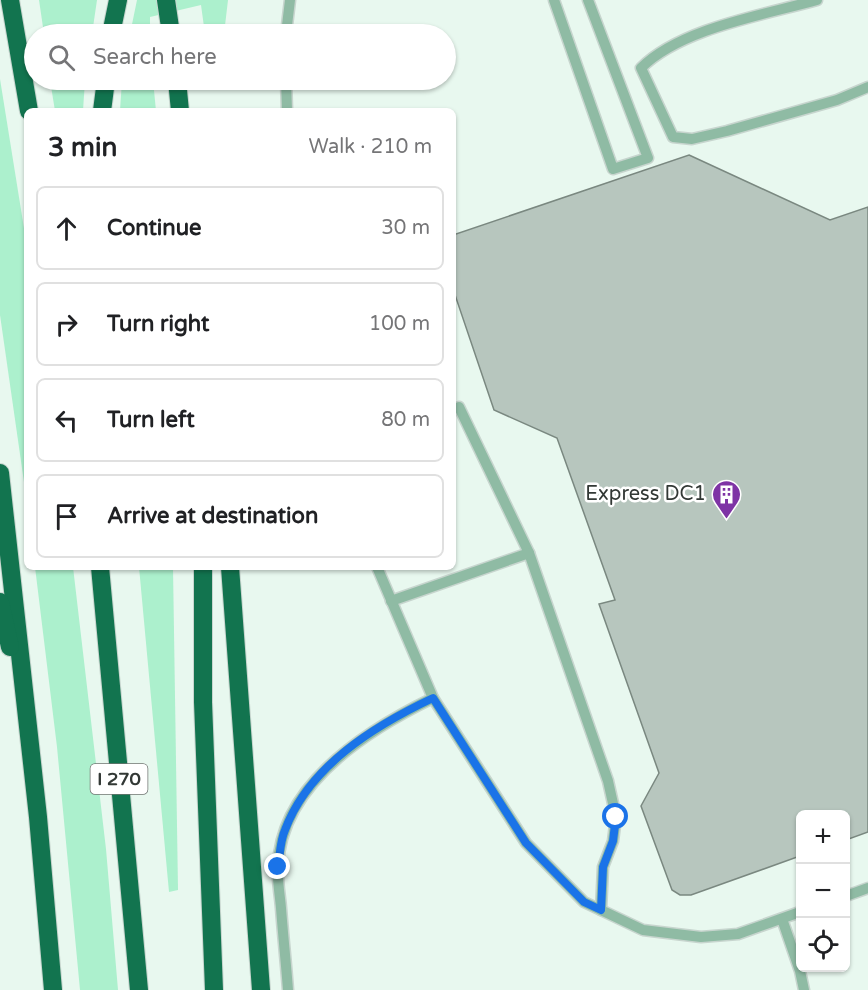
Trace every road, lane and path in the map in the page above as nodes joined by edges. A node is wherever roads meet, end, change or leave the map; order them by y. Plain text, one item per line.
1 (10, 0) edge
2 (118, 0) edge
3 (166, 0) edge
4 (290, 0) edge
5 (554, 0) edge
6 (588, 0) edge
7 (817, 0) edge
8 (113, 24) edge
9 (171, 24) edge
10 (287, 24) edge
11 (24, 82) edge
12 (868, 87) edge
13 (25, 90) edge
14 (105, 90) edge
15 (178, 90) edge
16 (287, 90) edge
17 (28, 108) edge
18 (102, 108) edge
19 (180, 108) edge
20 (288, 108) edge
21 (459, 407) dead end
22 (0, 473) edge
23 (529, 553) junction
24 (100, 570) edge
25 (203, 570) edge
26 (230, 570) edge
27 (377, 570) edge
28 (391, 601) junction
29 (0, 602) edge
30 (433, 698) junction
31 (29, 736) junction
32 (868, 888) edge
33 (850, 895) edge
34 (601, 910) junction
35 (796, 914) edge
36 (782, 919) junction
37 (53, 990) edge
38 (139, 990) edge
39 (214, 990) edge
40 (261, 990) edge
41 (288, 990) edge
42 (804, 990) edge

1 - 11 highway
2 - 8 highway
3 - 9 highway
4 - 10 lane
5 - 6 lane
7 - 12 lane
13 - 17 highway
14 - 18 highway
15 - 19 highway
16 - 20 lane
21 - 23 lane
22 - 31 highway
23 - 28 lane
23 - 34 lane
24 - 38 highway, I 270
25 - 39 highway
26 - 40 highway
27 - 28 lane
28 - 30 lane
29 - 31 highway
30 - 34 lane
30 - 41 lane
31 - 37 highway
32 - 33 lane
34 - 36 lane
35 - 36 lane
36 - 42 lane

